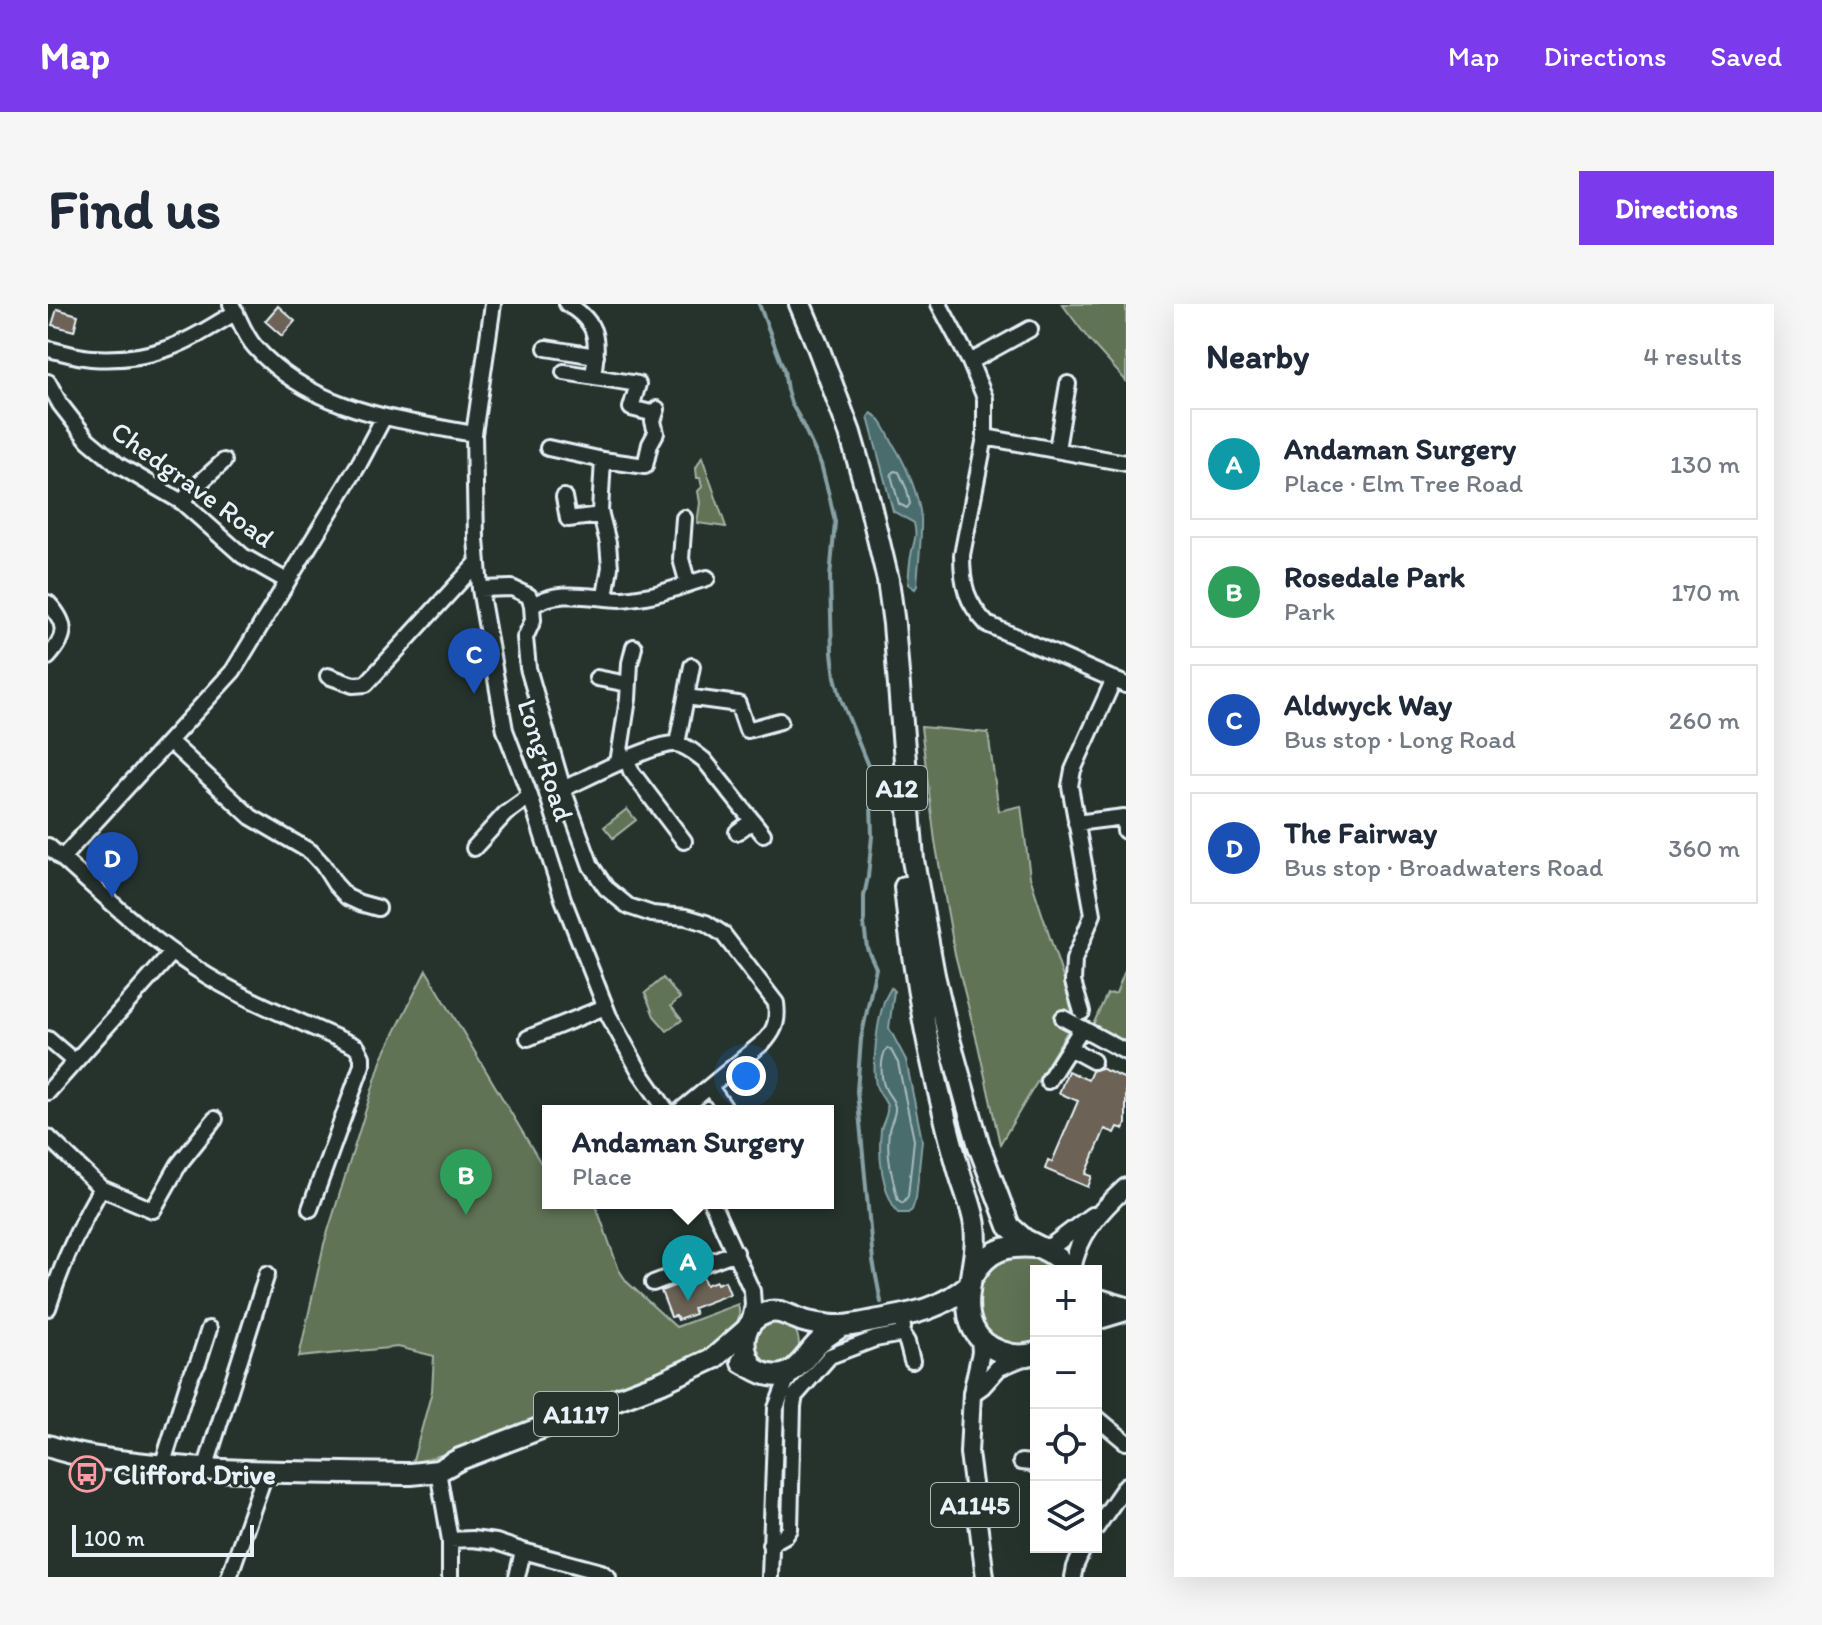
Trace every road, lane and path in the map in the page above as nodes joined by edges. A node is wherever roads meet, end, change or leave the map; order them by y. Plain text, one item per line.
1 (493, 304) edge
2 (567, 304) edge
3 (800, 304) edge
4 (939, 304) edge
5 (233, 308) edge
6 (1030, 329) dead end
7 (546, 348) dead end
8 (48, 349) edge
9 (596, 356) junction
10 (970, 362) junction
11 (564, 372) dead end
12 (601, 378) junction
13 (48, 382) edge
14 (1068, 384) dead end
15 (384, 417) junction
16 (474, 434) junction
17 (985, 437) junction
18 (548, 448) dead end
19 (1057, 449) junction
20 (603, 460) junction
21 (224, 461) dead end
22 (1126, 463) edge
23 (564, 497) dead end
24 (182, 502) junction
25 (601, 515) junction
26 (684, 518) dead end
27 (877, 538) junction
28 (477, 563) junction
29 (707, 578) dead end
30 (287, 581) junction
31 (688, 584) junction
32 (480, 589) junction
33 (605, 596) junction
34 (48, 603) edge
35 (532, 606) junction
36 (634, 647) dead end
37 (48, 657) edge
38 (692, 666) dead end
39 (328, 676) dead end
40 (597, 678) dead end
41 (1120, 682) edge
42 (628, 684) junction
43 (693, 690) junction
44 (780, 721) dead end
45 (169, 741) junction
46 (677, 744) junction
47 (623, 761) junction
48 (563, 789) junction
49 (530, 796) junction
50 (752, 821) junction
51 (1076, 823) junction
52 (1125, 831) edge
53 (737, 832) dead end
54 (763, 834) dead end
55 (684, 841) dead end
56 (48, 846) edge
57 (474, 848) dead end
58 (62, 858) junction
59 (378, 908) dead end
60 (172, 953) junction
61 (605, 1007) junction
62 (1082, 1012) dead end
63 (1063, 1018) dead end
64 (1082, 1028) junction
65 (528, 1038) dead end
66 (48, 1039) edge
67 (1069, 1048) junction
68 (1126, 1052) edge
69 (1093, 1061) dead end
70 (75, 1062) junction
71 (1048, 1081) dead end
72 (710, 1087) junction
73 (48, 1092) edge
74 (663, 1105) edge
75 (688, 1105) edge
76 (723, 1105) edge
77 (215, 1119) dead end
78 (48, 1137) edge
79 (1126, 1187) edge
80 (101, 1188) junction
81 (309, 1199) dead end
82 (715, 1209) edge
83 (1100, 1211) junction
84 (1038, 1248) junction
85 (736, 1252) junction
86 (1064, 1265) edge
87 (1072, 1265) edge
88 (267, 1274) dead end
89 (971, 1280) junction
90 (653, 1283) dead end
91 (752, 1291) junction
92 (1102, 1301) edge
93 (48, 1306) edge
94 (1126, 1309) edge
95 (790, 1316) junction
96 (1102, 1317) edge
97 (910, 1321) junction
98 (840, 1327) junction
99 (748, 1328) junction
100 (979, 1336) junction
101 (205, 1339) dead end
102 (1030, 1355) edge
103 (1030, 1356) edge
104 (714, 1358) junction
105 (912, 1361) dead end
106 (801, 1362) junction
107 (757, 1370) junction
108 (972, 1393) junction
109 (776, 1408) junction
110 (1102, 1422) edge
111 (1126, 1442) edge
112 (48, 1446) edge
113 (162, 1466) junction
114 (205, 1469) junction
115 (266, 1471) junction
116 (438, 1471) junction
117 (1126, 1485) edge
118 (1102, 1515) edge
119 (450, 1540) junction
120 (770, 1544) junction
121 (523, 1551) junction
122 (1081, 1553) edge
123 (229, 1577) edge
124 (450, 1577) edge
125 (517, 1577) edge
126 (608, 1577) edge
127 (770, 1577) edge
128 (985, 1577) edge
129 (1073, 1577) edge

1 - 16 street, Long Road
2 - 9 street
3 - 27 highway, A12
4 - 10 street
5 - 8 street
5 - 15 street
6 - 10 street
7 - 9 street
9 - 12 street
10 - 17 street
11 - 12 street
12 - 20 street
13 - 24 street, Chedgrave Road
14 - 19 street
15 - 16 street
15 - 30 street
16 - 28 street, Long Road
17 - 19 street
17 - 41 street
18 - 20 street
19 - 22 street
20 - 25 street
21 - 24 street
23 - 25 street
24 - 30 street, Chedgrave Road
25 - 33 street
26 - 31 street
27 - 84 highway, A12
27 - 89 highway, A12
28 - 32 street, Long Road
28 - 39 street
29 - 31 street
30 - 45 street
31 - 33 street
32 - 35 street
32 - 49 street, Long Road
33 - 35 street
34 - 37 street
35 - 48 street
36 - 42 street
38 - 43 street
40 - 42 street
41 - 51 street
42 - 47 street
43 - 44 street
43 - 46 street
45 - 58 street
45 - 59 street
46 - 47 street
46 - 50 street
47 - 48 street
47 - 55 street
48 - 72 street
49 - 57 street
49 - 61 street, Long Road
50 - 53 street
50 - 54 street
51 - 52 street
51 - 62 street
56 - 58 street
58 - 60 street
60 - 70 street
60 - 81 street
61 - 65 street
61 - 74 street, Long Road
63 - 64 street
64 - 67 street
64 - 68 street
66 - 70 street
67 - 69 street
67 - 71 street
70 - 73 street
72 - 75 street
72 - 76 street
77 - 80 street
78 - 80 street
79 - 83 main road
80 - 93 street
82 - 85 street
83 - 84 main road
83 - 87 main road
84 - 86 highway
84 - 89 highway
85 - 90 street
85 - 91 street
88 - 114 street
89 - 97 highway
89 - 100 highway
91 - 95 street
91 - 99 street
92 - 94 highway
94 - 96 highway
95 - 98 highway
95 - 99 highway
95 - 106 highway
97 - 98 highway
97 - 100 highway
97 - 105 street
97 - 120 street
98 - 106 highway
99 - 104 highway, A1117
99 - 107 highway
100 - 102 highway
100 - 108 main road, A1145
101 - 113 street
103 - 108 main road
104 - 107 highway
104 - 116 highway, A1117
106 - 107 highway
106 - 109 street
107 - 109 street
108 - 128 main road, A1145
109 - 120 street
110 - 111 street
112 - 113 highway, A1117
113 - 114 highway, A1117
114 - 115 highway, A1117
115 - 116 highway, A1117
115 - 123 street
116 - 119 street
117 - 118 street
119 - 121 street
119 - 124 street
120 - 127 street
121 - 125 street
121 - 126 street
122 - 129 street

